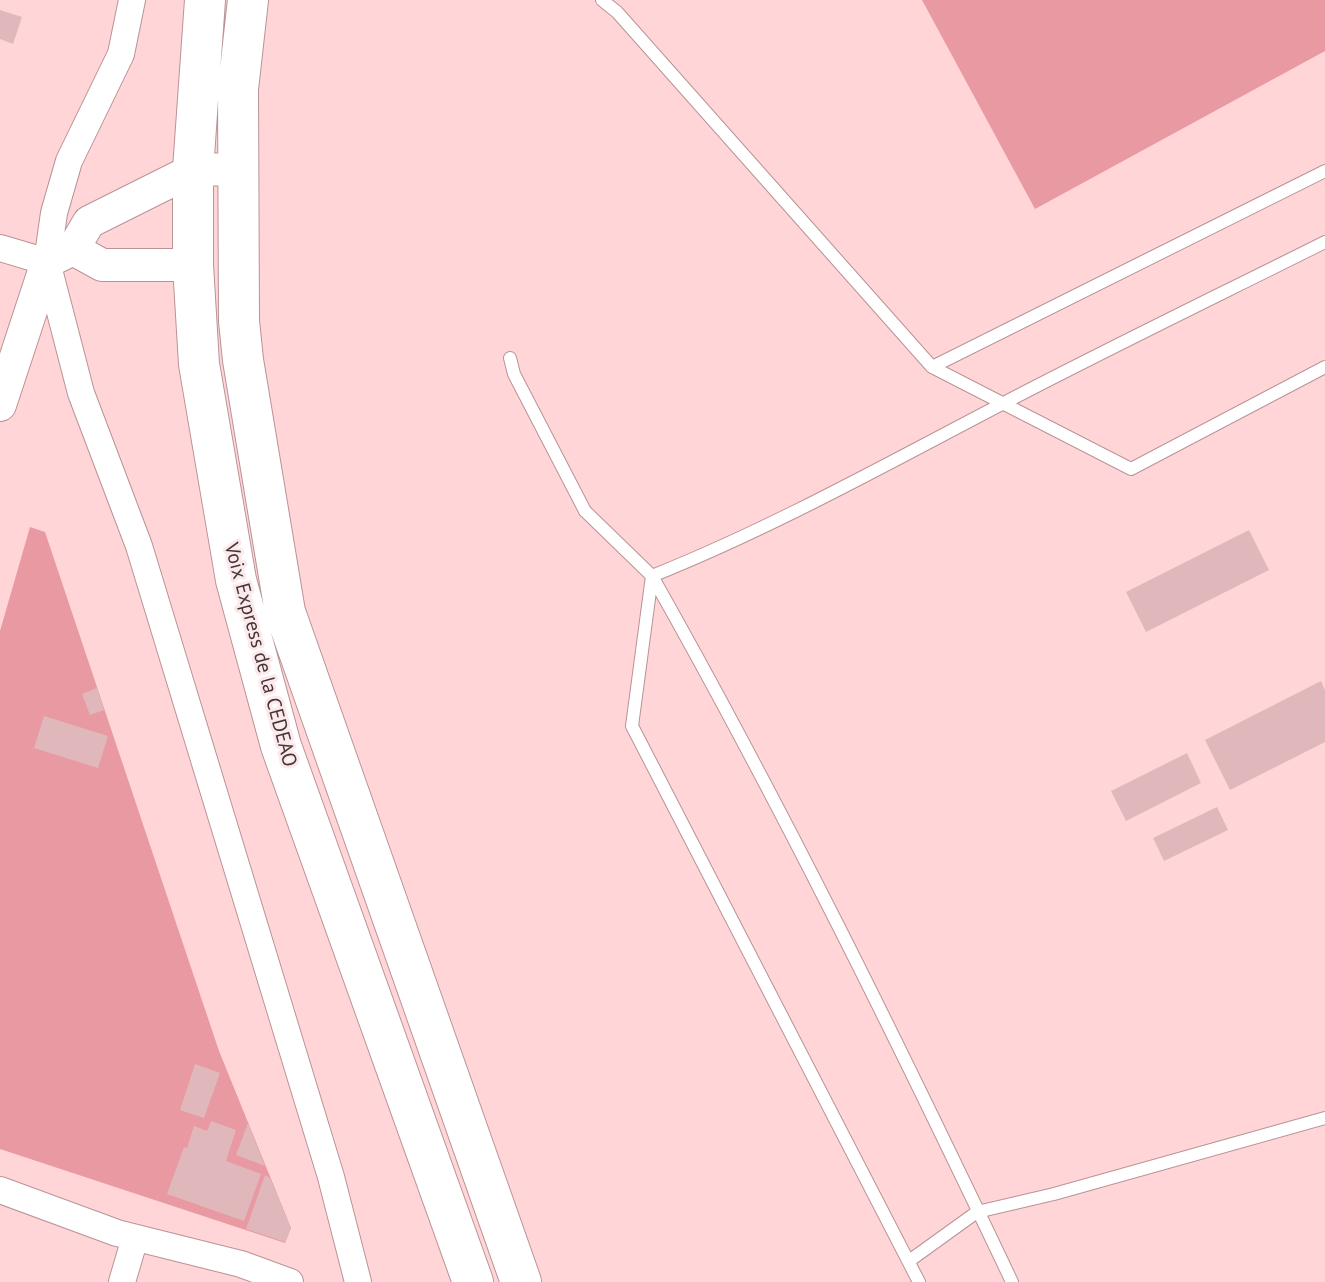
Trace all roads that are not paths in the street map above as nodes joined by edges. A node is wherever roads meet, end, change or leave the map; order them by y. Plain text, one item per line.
1 (132, 0) edge
2 (205, 0) edge
3 (248, 0) edge
4 (602, 0) edge
5 (238, 169) junction
6 (193, 170) junction
7 (1325, 171) edge
8 (1325, 242) edge
9 (0, 248) edge
10 (60, 256) junction
11 (193, 265) junction
12 (510, 358) dead end
13 (932, 367) junction
14 (1325, 367) edge
15 (1003, 404) junction
16 (0, 405) edge
17 (652, 576) junction
18 (1325, 1118) edge
19 (0, 1190) edge
20 (977, 1212) junction
21 (135, 1238) junction
22 (909, 1261) junction
23 (122, 1282) edge
24 (290, 1282) edge
25 (358, 1282) edge
26 (473, 1282) edge
27 (521, 1282) edge
28 (919, 1282) edge
29 (1012, 1282) edge

1 - 10 street
2 - 6 main road, Voix Express de la CEDEAO
3 - 5 main road
4 - 13 lane
5 - 6 street
5 - 27 main road
6 - 10 street
6 - 11 main road, Voix Express de la CEDEAO
7 - 13 lane
8 - 15 lane
9 - 10 street
10 - 11 street
10 - 16 street
10 - 25 street
11 - 26 main road, Voix Express de la CEDEAO
12 - 17 lane
13 - 15 lane
14 - 15 lane
15 - 17 lane
17 - 20 lane
17 - 22 lane
18 - 20 lane
19 - 21 street
20 - 22 lane
20 - 29 lane
21 - 23 street
21 - 24 street
22 - 28 lane

